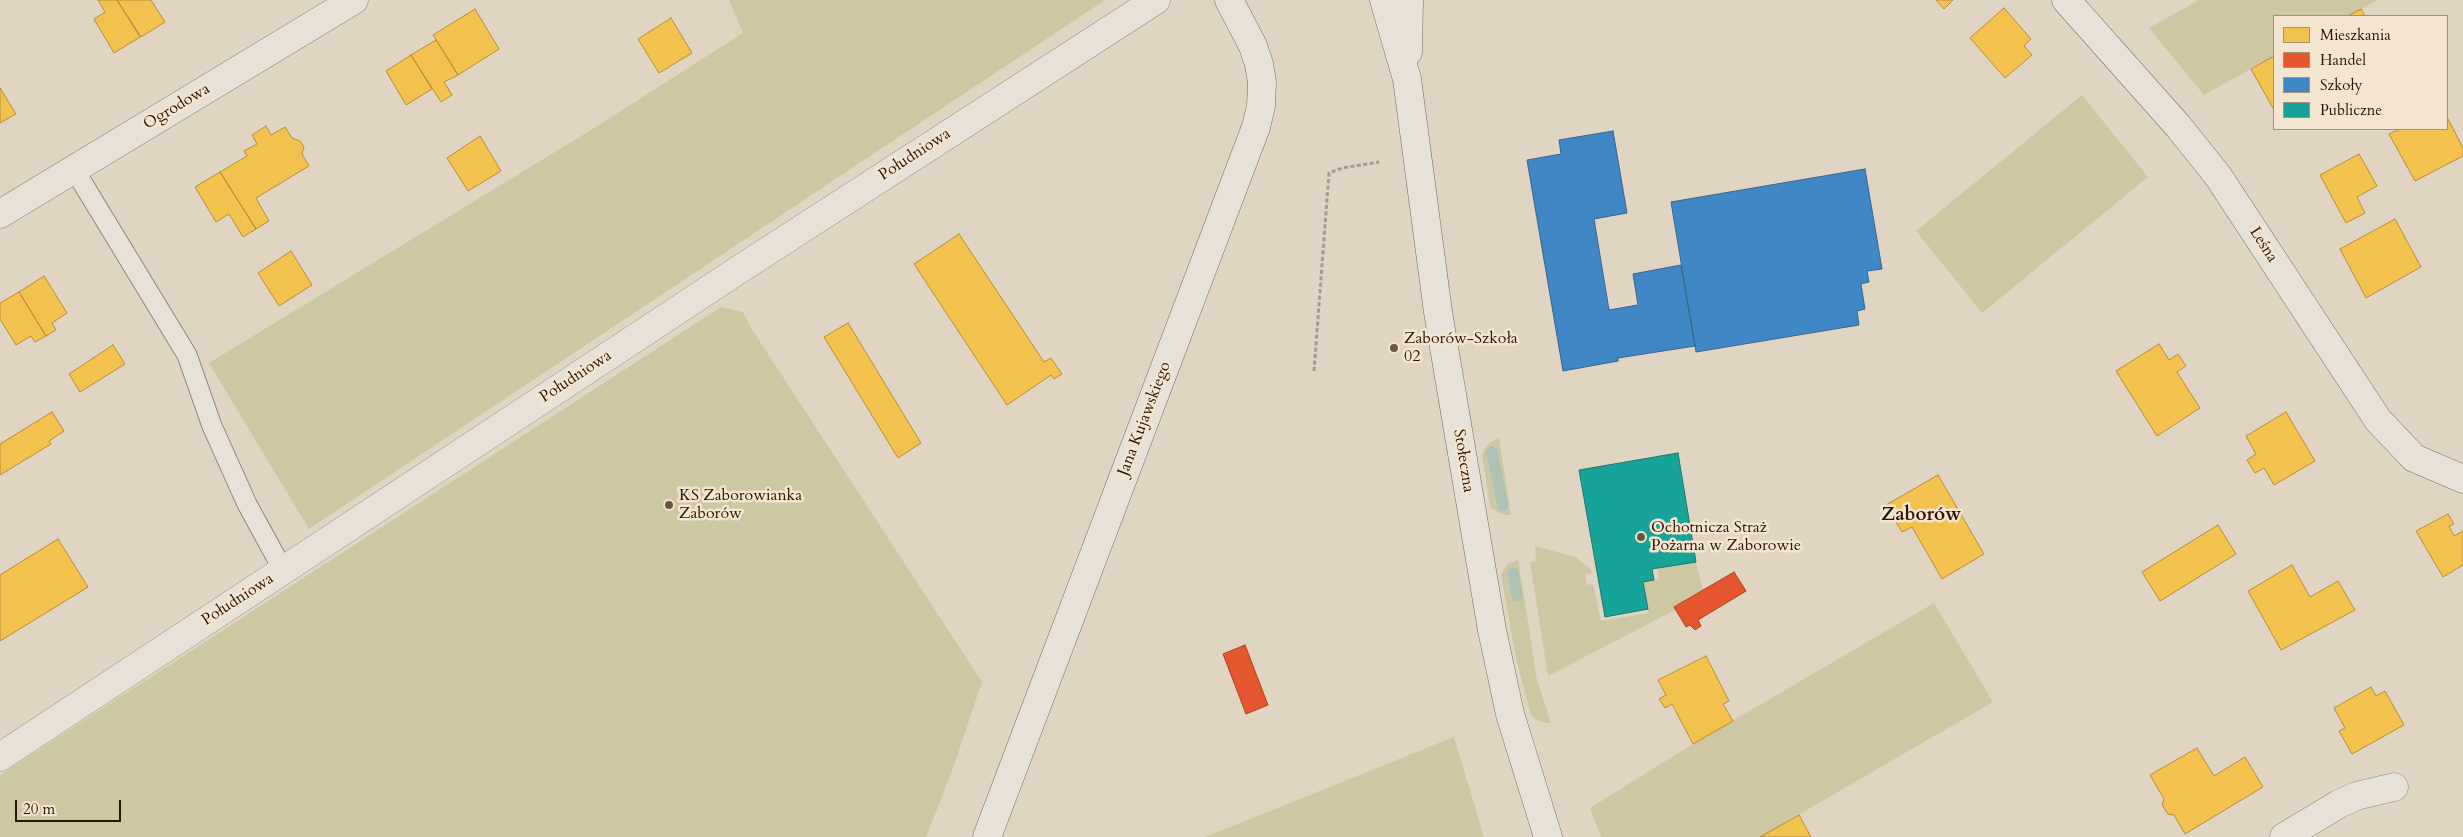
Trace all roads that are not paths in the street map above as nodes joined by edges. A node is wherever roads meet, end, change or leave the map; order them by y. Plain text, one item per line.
1 (354, 0) edge
2 (1156, 0) edge
3 (1229, 0) edge
4 (1384, 0) edge
5 (1409, 0) edge
6 (2066, 0) edge
7 (1407, 79) junction
8 (74, 169) junction
9 (0, 214) edge
10 (2463, 479) edge
11 (283, 570) junction
12 (0, 758) edge
13 (2394, 787) dead end
14 (987, 837) edge
15 (1548, 837) edge
16 (2284, 837) edge

1 - 8 street, Ogrodowa
2 - 11 street, Południowa
3 - 14 street, Jana Kujawskiego
4 - 7 street, Stołeczna
5 - 7 street, Stołeczna
6 - 10 street, Leśna
7 - 15 street, Stołeczna
8 - 9 street, Ogrodowa
8 - 11 lane
11 - 12 street, Południowa
13 - 16 street

